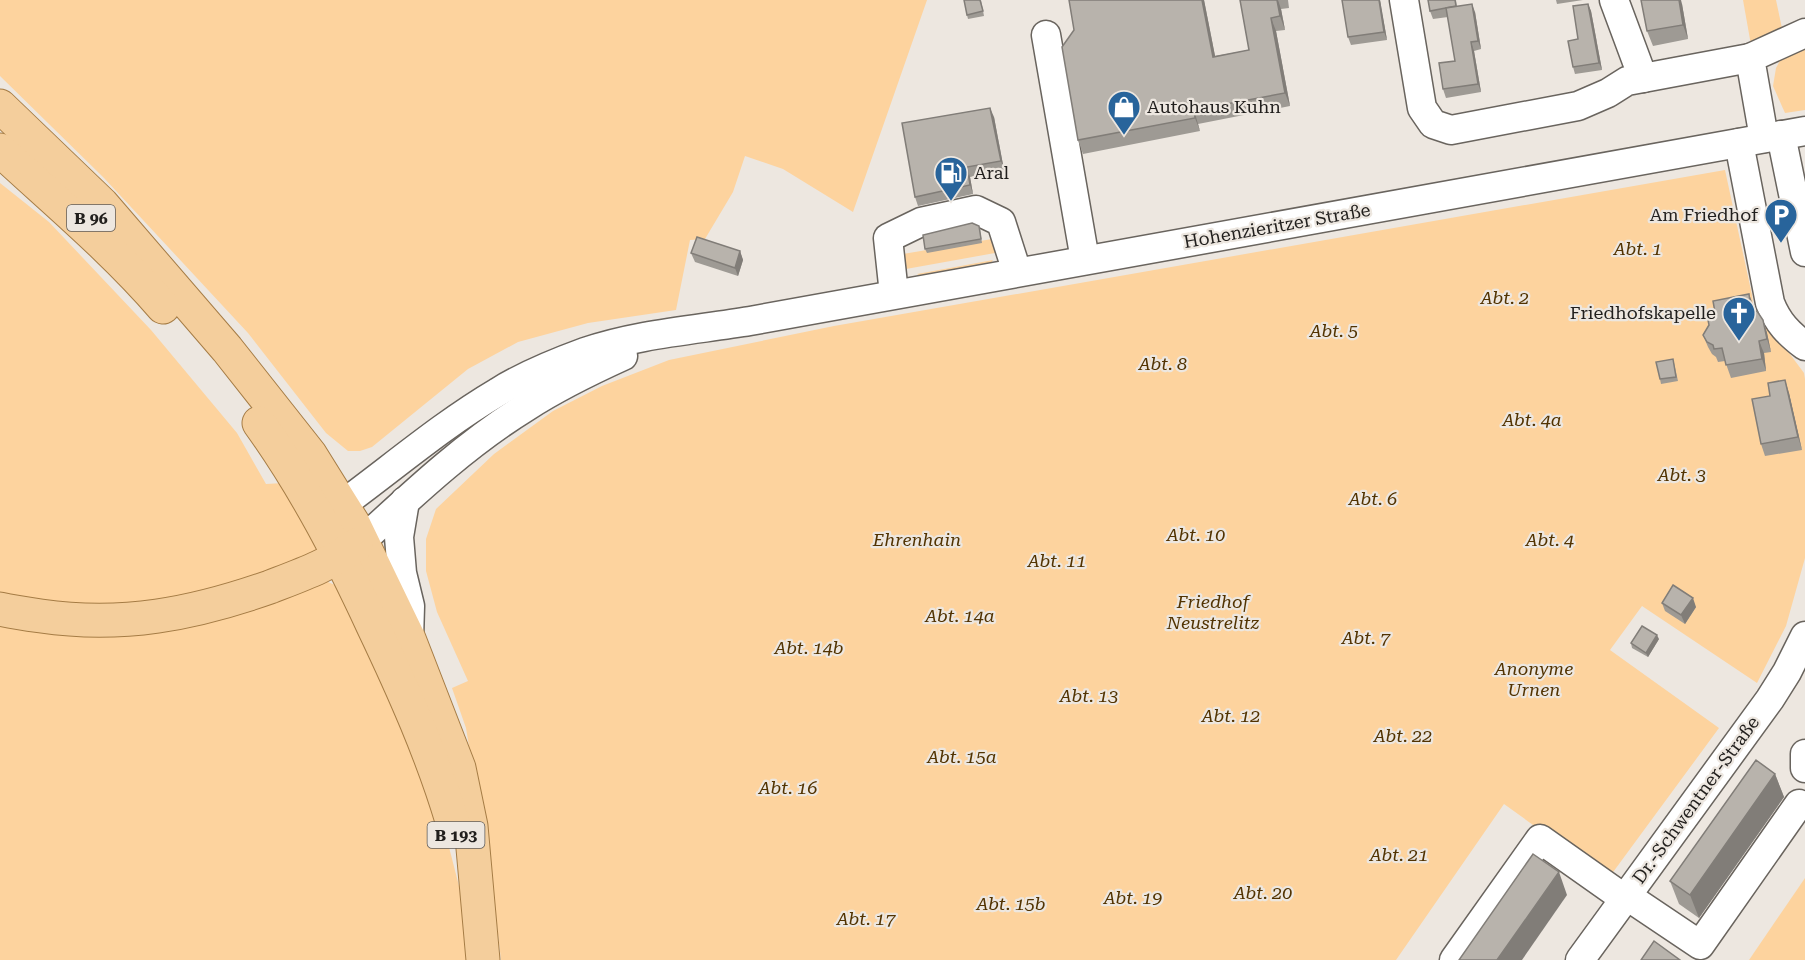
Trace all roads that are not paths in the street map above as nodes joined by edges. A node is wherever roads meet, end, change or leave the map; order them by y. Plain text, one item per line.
1 (1404, 0) edge
2 (1614, 0) edge
3 (1805, 33) edge
4 (1046, 35) dead end
5 (1750, 58) junction
6 (1643, 78) junction
7 (0, 106) edge
8 (1772, 137) edge
9 (0, 143) edge
10 (0, 150) edge
11 (1805, 252) edge
12 (1085, 260) junction
13 (1017, 272) junction
14 (894, 294) junction
15 (180, 295) junction
16 (750, 321) junction
17 (1805, 346) edge
18 (405, 501) junction
19 (332, 512) junction
20 (351, 549) junction
21 (0, 609) edge
22 (1805, 636) edge
23 (409, 639) junction
24 (1805, 754) edge
25 (1805, 768) edge
26 (1799, 804) dead end
27 (1626, 898) junction
28 (477, 909) junction
29 (483, 960) edge
30 (1454, 960) edge
31 (1581, 960) edge

1 - 6 street
2 - 6 street
3 - 5 street
4 - 12 street
5 - 6 street
5 - 8 street
7 - 15 main road, B 96
8 - 11 street
8 - 12 street, Hohenzieritzer Straße
8 - 17 street
9 - 15 main road, B 96
10 - 19 main road, B 96
12 - 13 street, Hohenzieritzer Straße
13 - 14 street, Hohenzieritzer Straße
13 - 14 street
14 - 16 street, Hohenzieritzer Straße
15 - 19 main road, B 96
16 - 18 street, Hohenzieritzer Straße
16 - 19 street, Hohenzieritzer Straße
18 - 20 street, Hohenzieritzer Straße
18 - 23 street
19 - 20 main road, B 96
20 - 21 main road
20 - 23 main road, B 193
20 - 28 main road, B 193
22 - 27 street, Dr.-Schwentner-Straße
23 - 28 main road, B 193
24 - 25 street
26 - 27 street
27 - 30 street
27 - 31 street, Dr.-Schwentner-Straße
28 - 29 main road, B 193

